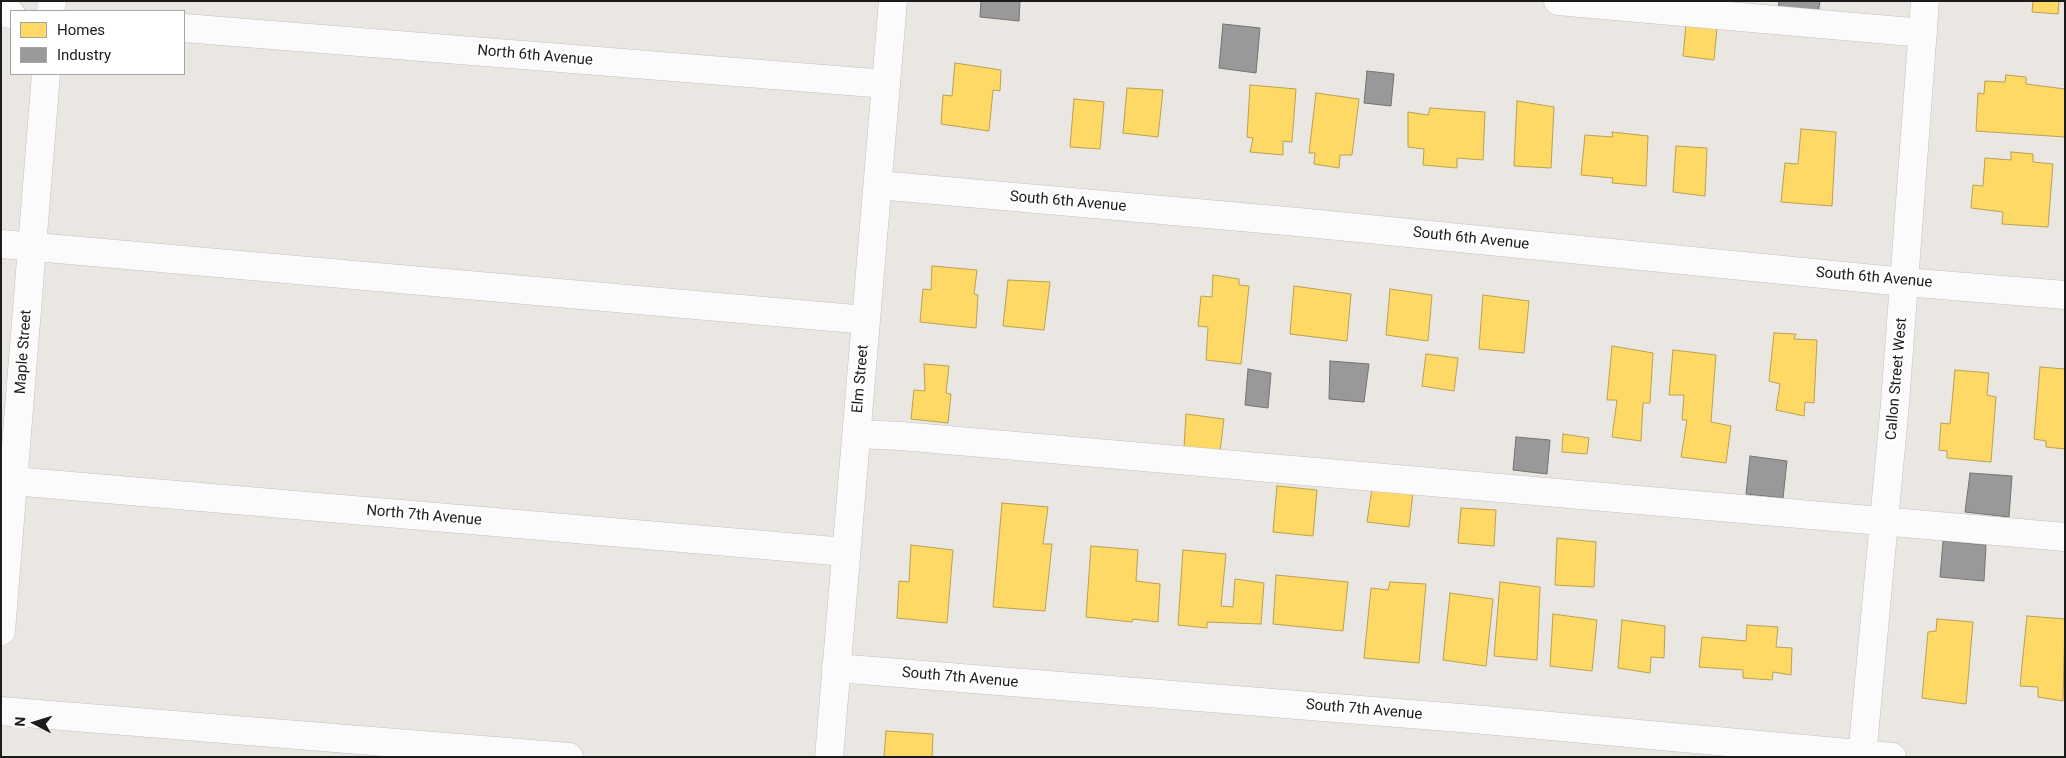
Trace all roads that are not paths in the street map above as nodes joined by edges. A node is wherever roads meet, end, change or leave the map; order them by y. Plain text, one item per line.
1 (893, 1) edge
2 (1558, 1) edge
3 (1925, 1) edge
4 (185, 28) edge
5 (1923, 33) junction
6 (46, 75) edge
7 (886, 84) junction
8 (878, 185) junction
9 (1, 244) edge
10 (32, 247) junction
11 (1904, 282) junction
12 (2065, 295) edge
13 (866, 320) junction
14 (856, 434) junction
15 (8, 480) edge
16 (1884, 521) junction
17 (2065, 537) edge
18 (846, 552) junction
19 (1, 631) edge
20 (836, 668) junction
21 (1, 711) edge
22 (1862, 755) edge
23 (568, 757) edge
24 (829, 757) edge
25 (1892, 757) edge

1 - 7 street, Elm Street
2 - 5 street
3 - 5 street, Callon Street West
4 - 7 street, North 6th Avenue
5 - 11 street, Callon Street West
6 - 10 street, Maple Street
7 - 8 street, Elm Street
8 - 11 street, South 6th Avenue
8 - 13 street, Elm Street
9 - 10 street
10 - 13 street
10 - 15 street, Maple Street
11 - 12 street, South 6th Avenue
11 - 16 street, Callon Street West
13 - 14 street, Elm Street
14 - 16 street
14 - 18 street, Elm Street
15 - 18 street, North 7th Avenue
15 - 19 street, Maple Street
16 - 17 street
16 - 22 street, Callon Street West
18 - 20 street, Elm Street
20 - 22 street, South 7th Avenue
20 - 24 street, Elm Street
21 - 23 street
22 - 25 street, South 7th Avenue

